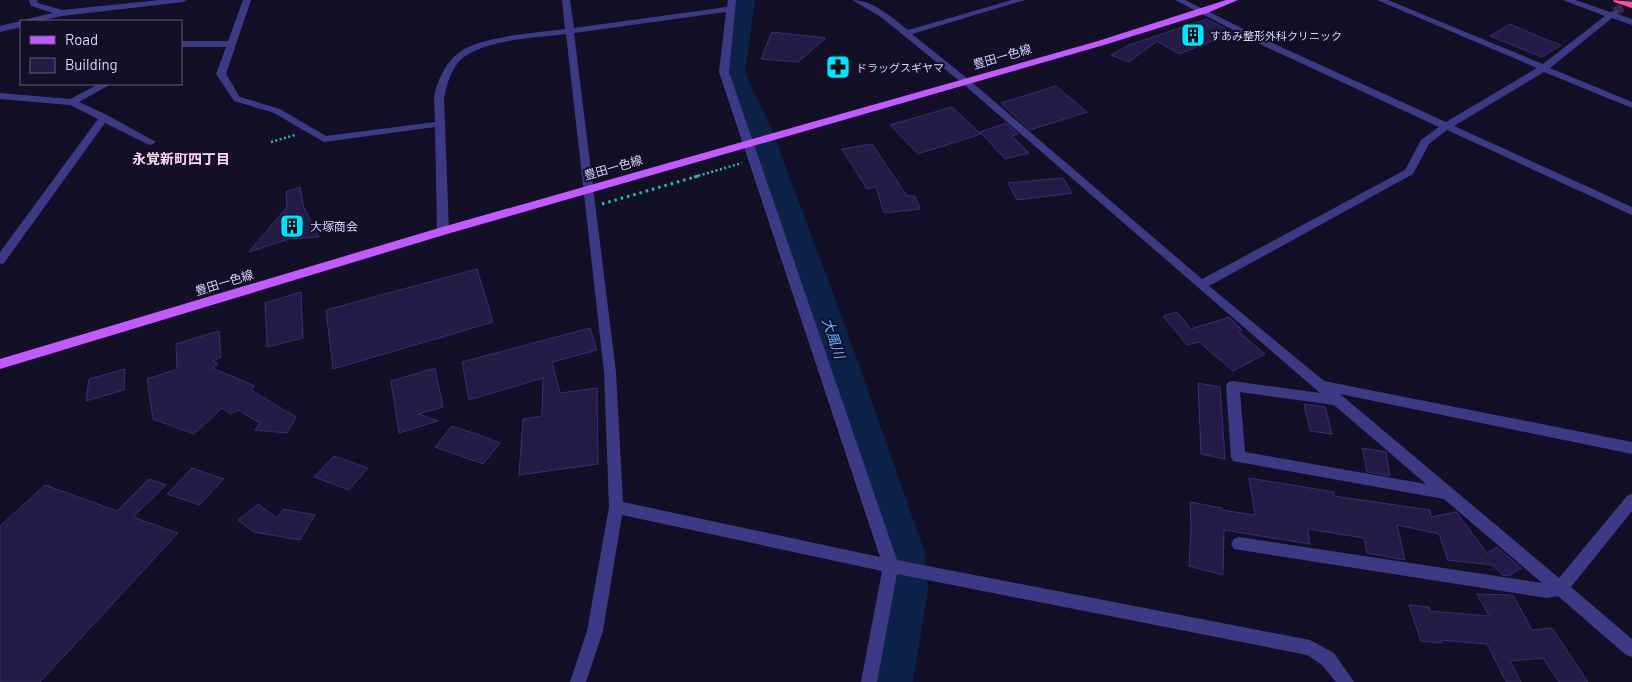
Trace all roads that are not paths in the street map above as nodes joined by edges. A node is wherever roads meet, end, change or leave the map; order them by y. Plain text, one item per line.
1 (33, 0) edge
2 (183, 0) edge
3 (247, 0) edge
4 (566, 0) edge
5 (856, 0) edge
6 (1021, 0) edge
7 (1179, 0) edge
8 (1234, 0) edge
9 (1381, 0) edge
10 (1567, 0) edge
11 (1618, 0) edge
12 (732, 4) edge
13 (1632, 5) edge
14 (1204, 12) junction
15 (62, 13) junction
16 (1613, 13) junction
17 (34, 20) edge
18 (1632, 22) edge
19 (20, 24) edge
20 (0, 29) edge
21 (570, 30) junction
22 (906, 33) junction
23 (182, 44) edge
24 (232, 44) junction
25 (1544, 68) junction
26 (965, 81) junction
27 (104, 85) edge
28 (0, 96) edge
29 (72, 102) junction
30 (1632, 105) edge
31 (104, 117) junction
32 (439, 124) junction
33 (1446, 126) junction
34 (151, 142) dead end
35 (1632, 211) edge
36 (443, 230) junction
37 (0, 260) edge
38 (1201, 285) junction
39 (0, 364) edge
40 (1322, 386) junction
41 (1340, 401) junction
42 (1632, 448) edge
43 (1451, 494) junction
44 (1632, 500) edge
45 (616, 507) junction
46 (1239, 544) dead end
47 (891, 566) junction
48 (1560, 588) junction
49 (1632, 649) edge
50 (578, 682) edge
51 (869, 682) edge
52 (1346, 682) edge

1 - 15 street
2 - 15 street
3 - 24 street
4 - 21 street
5 - 22 street
6 - 22 street
7 - 14 street
8 - 14 main road, 豊田一色線
9 - 25 street
10 - 16 street
11 - 13 highway
12 - 21 street
12 - 47 street
14 - 26 main road, 豊田一色線
14 - 33 street
15 - 17 street
16 - 18 street
16 - 25 street
19 - 20 street
21 - 32 street
21 - 45 street
22 - 26 street
23 - 24 street
24 - 32 street
25 - 30 street
25 - 33 street
26 - 36 main road, 豊田一色線
26 - 38 street
27 - 29 street
28 - 29 street
29 - 31 street
31 - 34 street
31 - 37 street
32 - 36 street
33 - 35 street
33 - 38 street
36 - 39 main road, 豊田一色線
38 - 40 street
40 - 41 street
40 - 42 street
41 - 43 street
41 - 43 street
43 - 48 street
44 - 48 street
45 - 47 street
45 - 50 street
46 - 48 street
47 - 51 street
47 - 52 street
48 - 49 street

